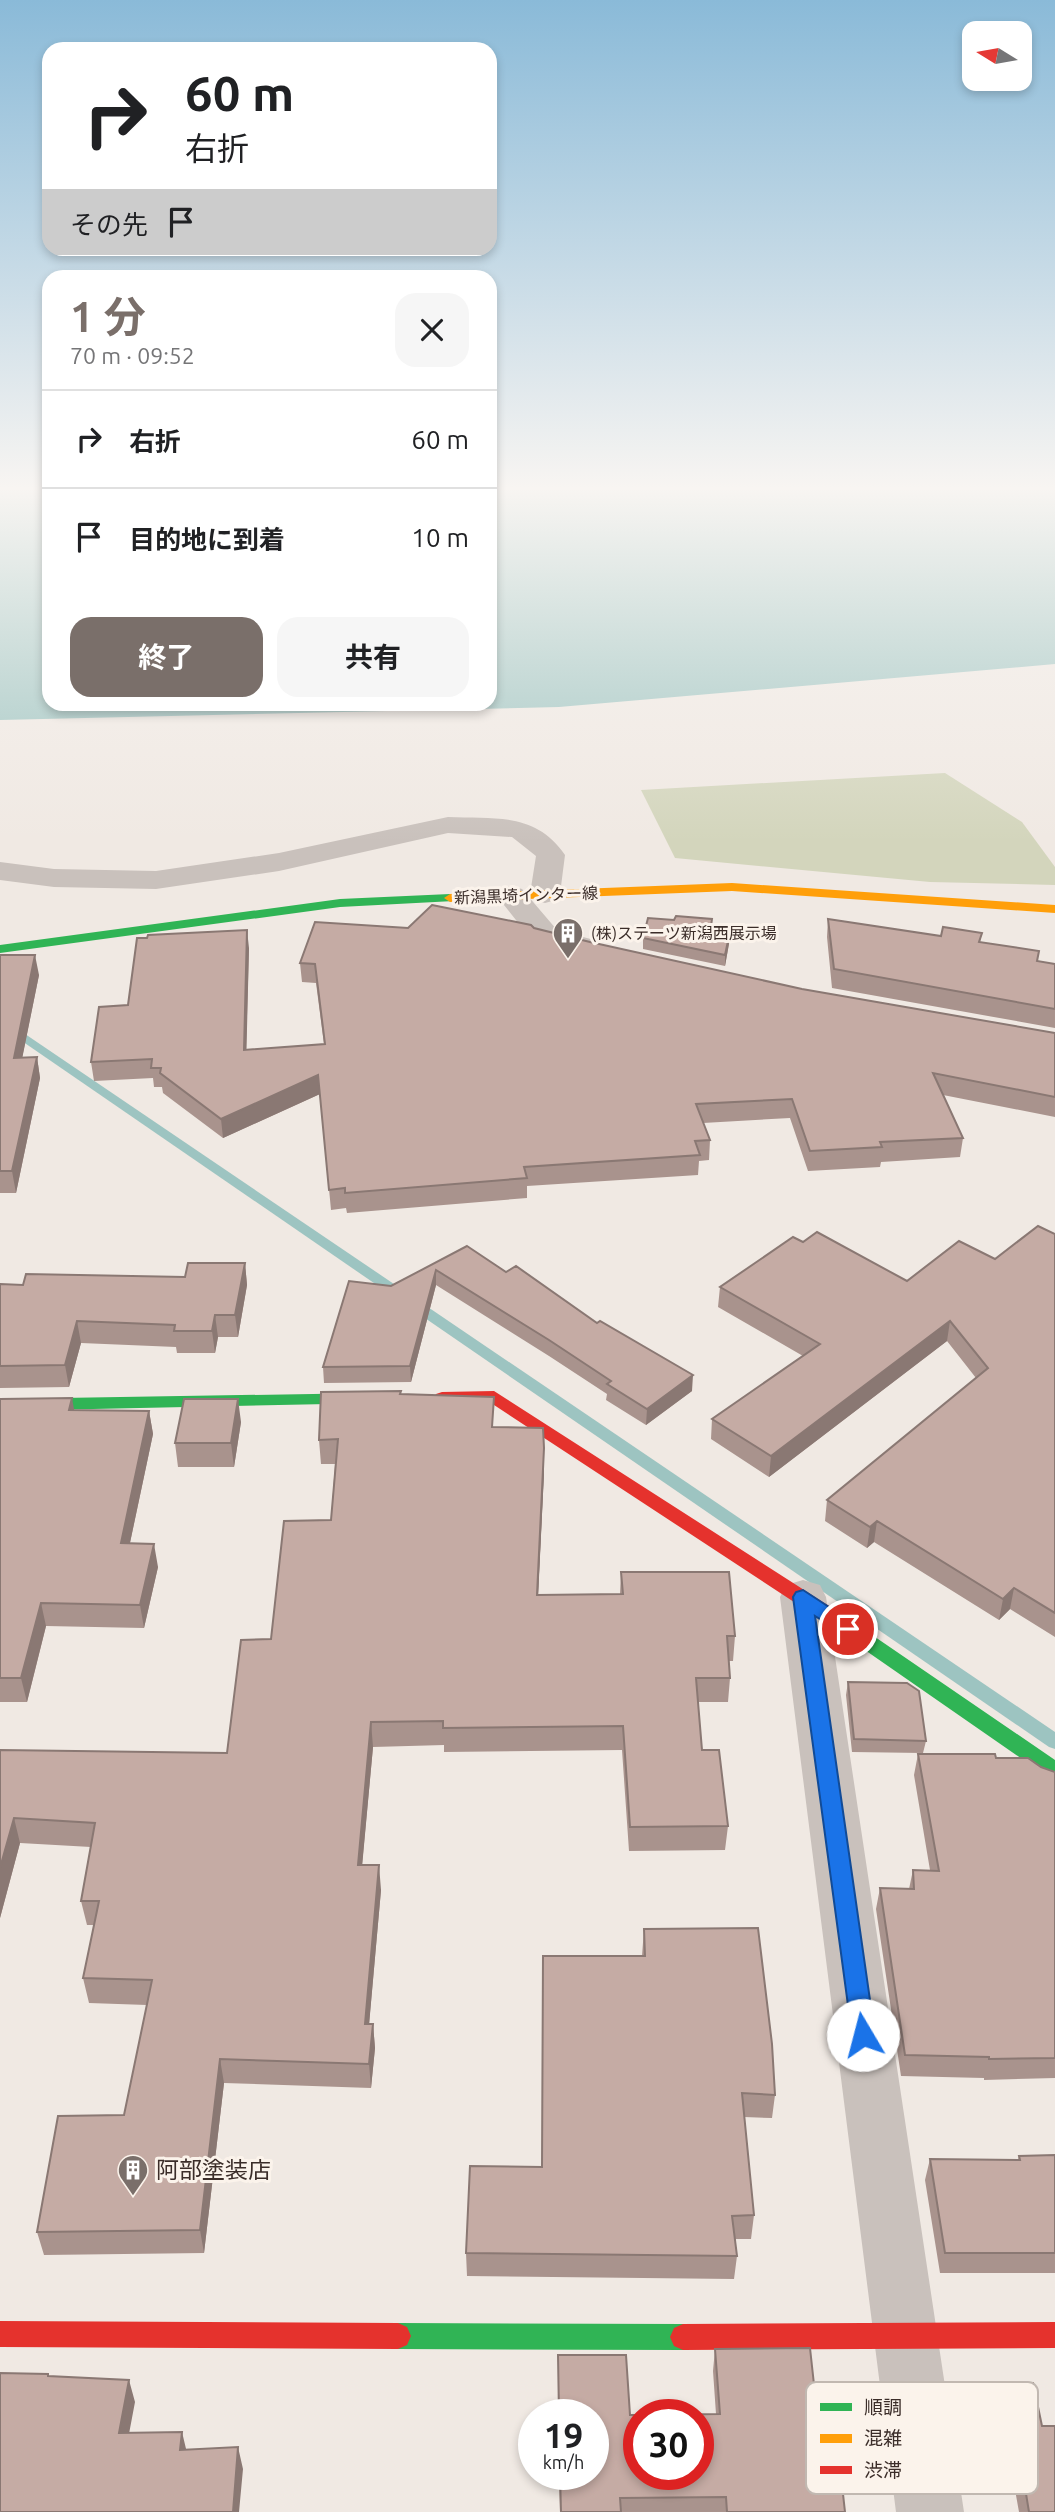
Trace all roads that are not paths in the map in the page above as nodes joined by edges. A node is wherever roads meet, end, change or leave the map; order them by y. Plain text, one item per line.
1 (0, 871) edge
2 (545, 894) junction
3 (511, 895) junction
4 (1055, 909) edge
5 (0, 949) edge
6 (616, 955) edge
7 (425, 1398) edge
8 (384, 1399) edge
9 (0, 1405) edge
10 (803, 1597) junction
11 (1055, 1771) edge
12 (0, 2334) edge
13 (1055, 2335) edge
14 (905, 2336) junction
15 (912, 2382) edge
16 (927, 2494) edge
17 (930, 2512) edge

1 - 2 street
2 - 3 street, 新潟黒埼インター線
2 - 4 street, 新潟黒埼インター線
3 - 5 street, 新潟黒埼インター線
3 - 6 street
7 - 10 street
8 - 9 street
10 - 11 street
10 - 14 street
12 - 14 street
13 - 14 street
14 - 15 street
16 - 17 street

